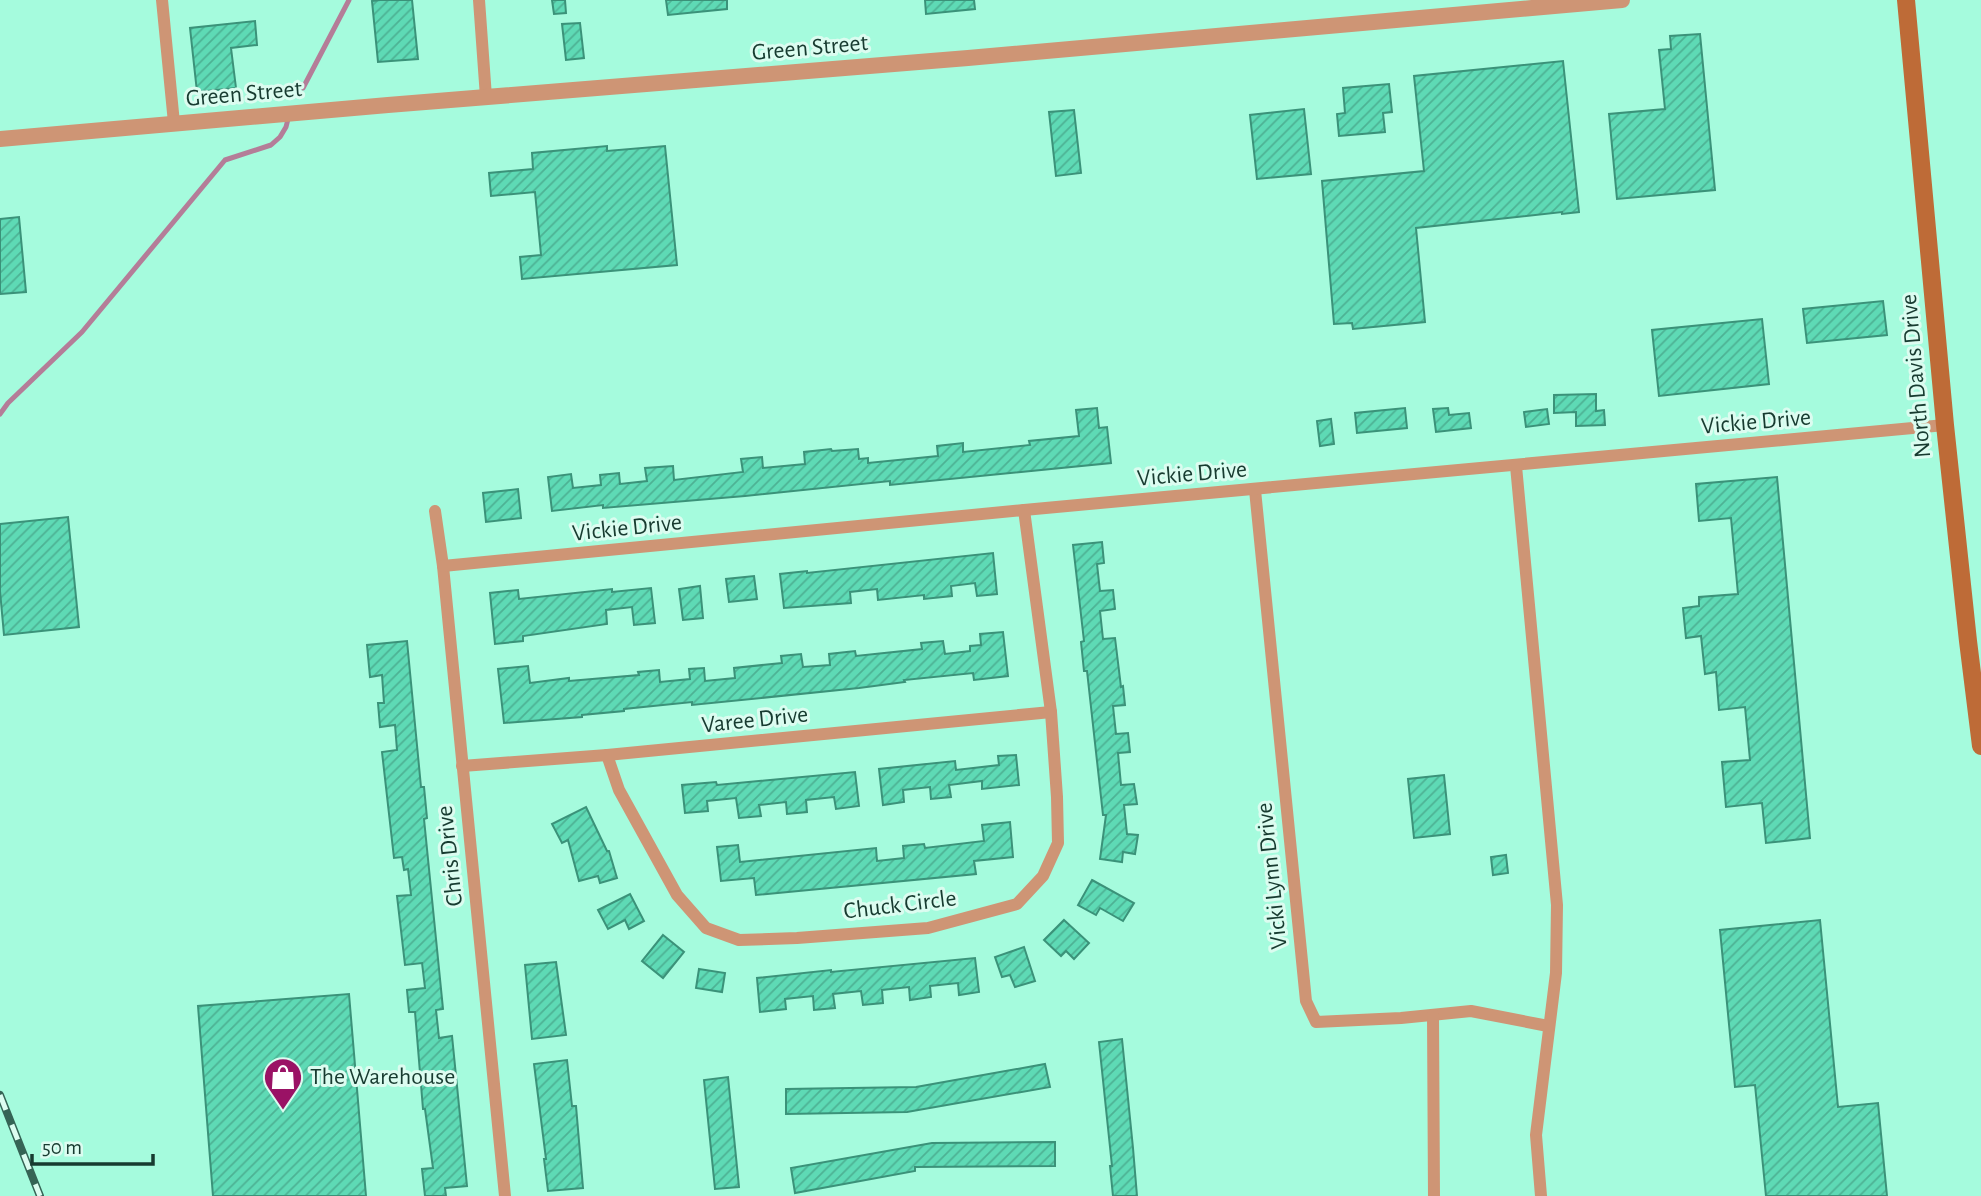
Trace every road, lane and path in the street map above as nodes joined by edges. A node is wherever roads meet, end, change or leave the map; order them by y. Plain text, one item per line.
1 (162, 0) edge
2 (479, 0) edge
3 (1622, 0) edge
4 (1906, 0) edge
5 (486, 97) junction
6 (174, 123) junction
7 (0, 139) edge
8 (1945, 425) junction
9 (1516, 466) junction
10 (1255, 490) junction
11 (1024, 510) junction
12 (435, 511) dead end
13 (443, 566) junction
14 (1051, 712) junction
15 (1980, 726) edge
16 (1981, 746) edge
17 (607, 755) junction
18 (463, 766) junction
19 (1433, 1015) junction
20 (1548, 1026) junction
21 (505, 1196) edge
22 (1434, 1196) edge
23 (1541, 1196) edge

1 - 6 street
2 - 5 street
3 - 5 street, Green Street
4 - 8 main road, North Davis Drive
5 - 6 street, Green Street
6 - 7 street, Green Street
8 - 9 street, Vickie Drive
8 - 15 main road, North Davis Drive
9 - 10 street, Vickie Drive
9 - 20 street
10 - 11 street, Vickie Drive
10 - 19 street, Vicki Lynn Drive
11 - 13 street, Vickie Drive
11 - 14 street, Chuck Circle
12 - 13 street, Chris Drive
13 - 18 street, Chris Drive
14 - 17 street, Varee Drive
14 - 17 street, Chuck Circle
15 - 16 main road, North Davis Drive
17 - 18 street, Varee Drive
18 - 21 street, Chris Drive
19 - 20 street, Vicki Lynn Drive
19 - 22 street
20 - 23 street

